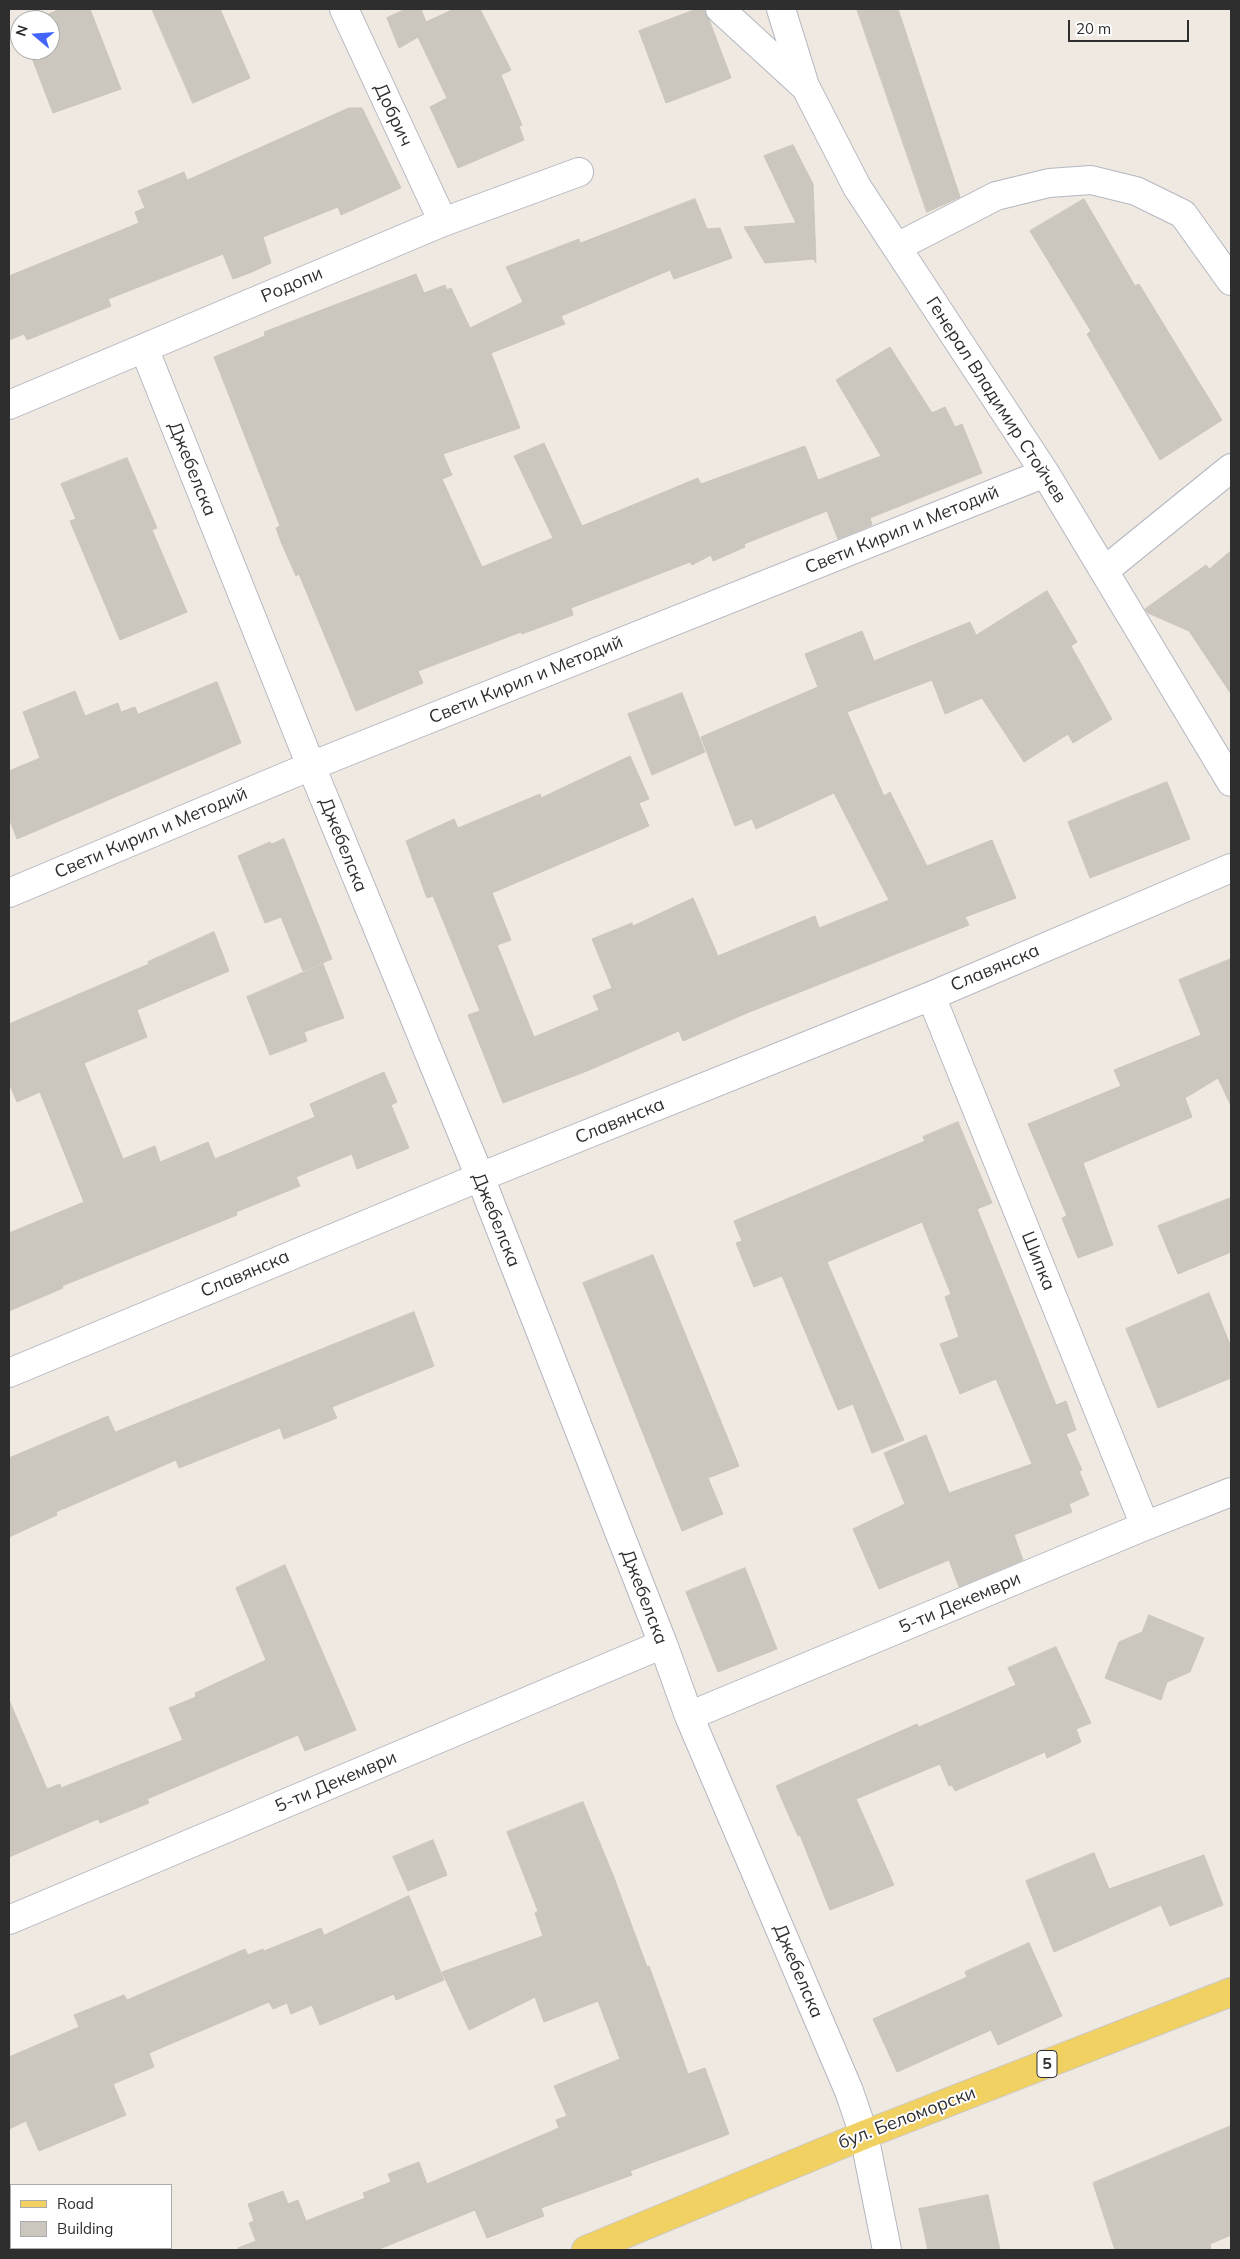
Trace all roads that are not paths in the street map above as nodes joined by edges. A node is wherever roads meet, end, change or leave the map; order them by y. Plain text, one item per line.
1 (344, 9) edge
2 (720, 9) edge
3 (781, 9) edge
4 (805, 86) junction
5 (579, 172) dead end
6 (443, 222) junction
7 (897, 247) junction
8 (1231, 281) edge
9 (144, 348) junction
10 (9, 405) edge
11 (1231, 468) edge
12 (1045, 473) junction
13 (1104, 571) junction
14 (311, 766) junction
15 (1231, 782) edge
16 (1231, 868) edge
17 (9, 893) edge
18 (931, 996) junction
19 (480, 1177) junction
20 (9, 1373) edge
21 (1231, 1492) edge
22 (1145, 1526) junction
23 (663, 1644) junction
24 (689, 1716) junction
25 (9, 1920) edge
26 (1231, 1992) edge
27 (864, 2135) junction
28 (586, 2250) edge
29 (887, 2250) edge

1 - 6 street, Добрич
2 - 4 street
3 - 4 street, Генерал Владимир Стойчев
4 - 7 street, Генерал Владимир Стойчев
5 - 6 street, Родопи
6 - 9 street, Родопи
7 - 8 street
7 - 12 street, Генерал Владимир Стойчев
9 - 10 street, Родопи
9 - 14 street, Джебелска
11 - 13 street
12 - 13 street, Генерал Владимир Стойчев
12 - 14 street, Свети Кирил и Методий
13 - 15 street, Генерал Владимир Стойчев
14 - 17 street, Свети Кирил и Методий
14 - 19 street, Джебелска
16 - 18 street, Славянска
18 - 19 street, Славянска
18 - 22 street, Шипка
19 - 20 street, Славянска
19 - 23 street, Джебелска
21 - 22 street, 5-ти Декември
22 - 24 street, 5-ти Декември
23 - 24 street, Джебелска
23 - 25 street, 5-ти Декември
24 - 27 street, Джебелска
26 - 27 main road, бул. Беломорски / 5
27 - 28 main road, бул. Беломорски / 5
27 - 29 street, Джебелска

